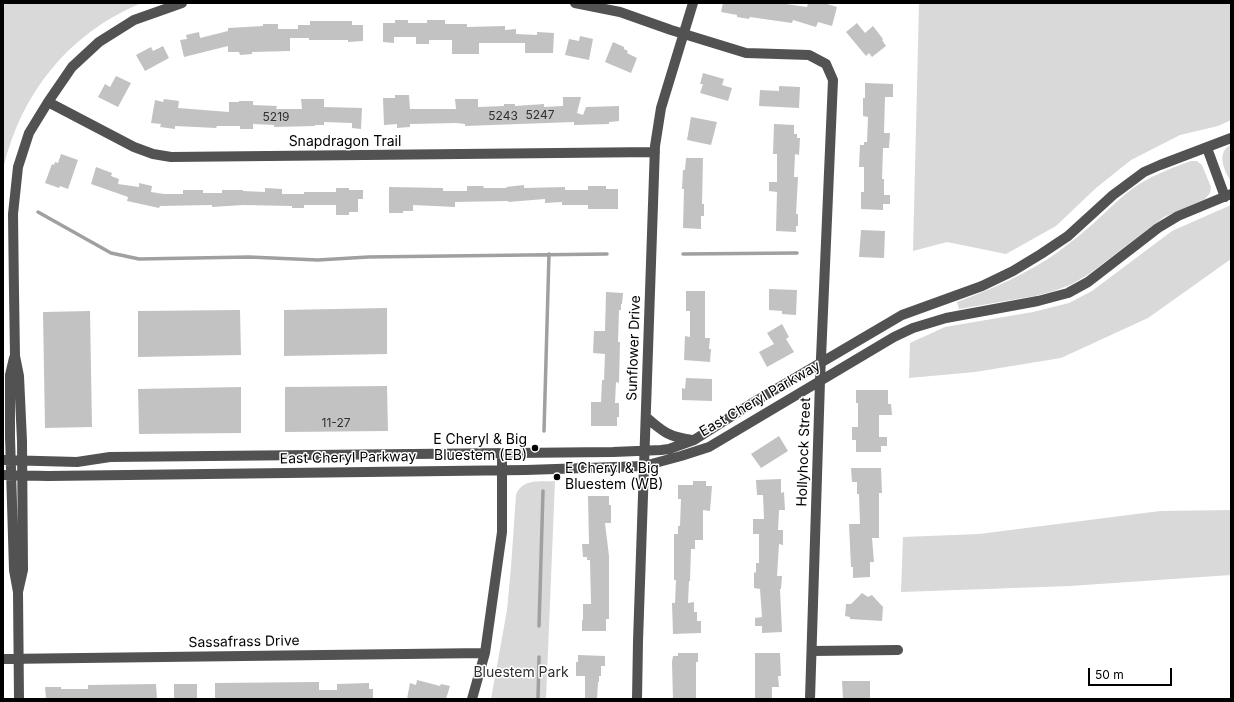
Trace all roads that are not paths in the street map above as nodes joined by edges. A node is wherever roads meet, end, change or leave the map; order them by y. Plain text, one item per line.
1 (182, 3) edge
2 (575, 3) edge
3 (693, 3) edge
4 (684, 34) junction
5 (48, 102) junction
6 (1231, 138) edge
7 (1207, 148) junction
8 (655, 152) junction
9 (1228, 196) edge
10 (15, 356) junction
11 (822, 362) junction
12 (820, 381) junction
13 (646, 417) junction
14 (694, 440) junction
15 (644, 451) junction
16 (502, 453) junction
17 (7, 460) edge
18 (22, 461) junction
19 (644, 466) junction
20 (503, 470) junction
21 (7, 475) edge
22 (22, 475) junction
23 (18, 592) junction
24 (898, 650) dead end
25 (812, 651) junction
26 (484, 653) junction
27 (3, 659) edge
28 (18, 659) junction
29 (19, 699) edge
30 (472, 699) edge
31 (637, 699) edge
32 (810, 699) edge

1 - 5 street
2 - 4 street
3 - 4 street, Sunflower Drive
4 - 8 street, Sunflower Drive
4 - 11 street, Hollyhock Street
5 - 8 street, Snapdragon Trail
5 - 10 street
6 - 7 street, East Cheryl Parkway
7 - 9 street, East Cheryl Parkway
7 - 11 street, East Cheryl Parkway
8 - 13 street, Sunflower Drive
9 - 12 street, East Cheryl Parkway
10 - 17 street
10 - 18 street
11 - 12 street, Hollyhock Street
11 - 14 street, East Cheryl Parkway
12 - 19 street, East Cheryl Parkway
12 - 25 street, Hollyhock Street
13 - 14 street
13 - 15 street, Sunflower Drive
14 - 15 street, East Cheryl Parkway
15 - 16 street, East Cheryl Parkway
15 - 19 street, Sunflower Drive
16 - 18 street, East Cheryl Parkway
16 - 20 street
17 - 18 street, East Cheryl Parkway
17 - 21 street
18 - 22 street
19 - 20 street, East Cheryl Parkway
19 - 31 street, Sunflower Drive
20 - 22 street, East Cheryl Parkway
20 - 26 street
21 - 22 street, East Cheryl Parkway
21 - 23 street
22 - 23 street
23 - 28 street
24 - 25 street
25 - 32 street, Hollyhock Street
26 - 28 street, Sassafrass Drive
26 - 30 street
27 - 28 street, Sassafrass Drive
28 - 29 street

